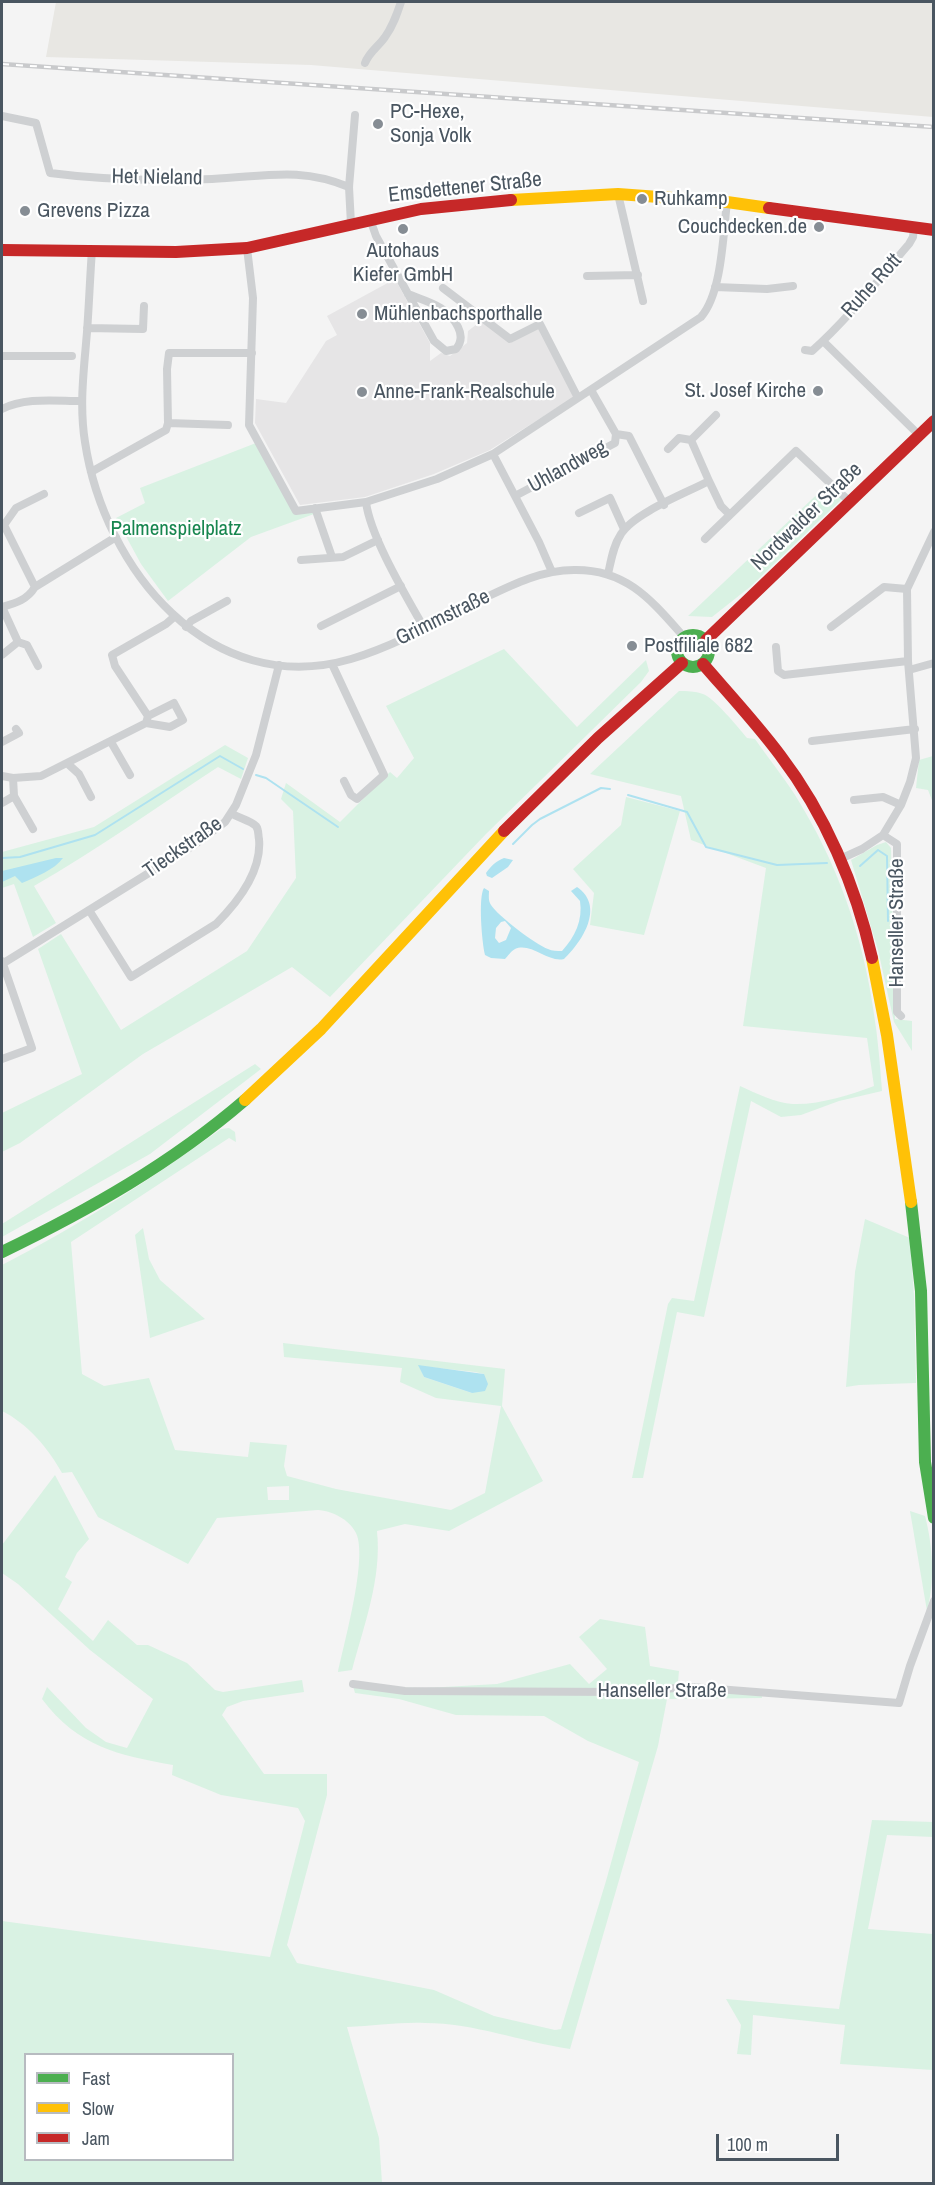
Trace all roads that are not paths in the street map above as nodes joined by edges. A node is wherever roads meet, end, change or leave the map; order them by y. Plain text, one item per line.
1 (401, 2) edge
2 (365, 63) dead end
3 (355, 115) dead end
4 (2, 116) edge
5 (349, 187) junction
6 (618, 194) junction
7 (727, 202) junction
8 (370, 219) junction
9 (351, 224) junction
10 (914, 227) junction
11 (933, 230) edge
12 (247, 249) junction
13 (2, 250) edge
14 (92, 250) junction
15 (638, 275) junction
16 (587, 276) dead end
17 (793, 286) dead end
18 (716, 287) junction
19 (443, 288) dead end
20 (408, 294) junction
21 (643, 301) dead end
22 (144, 306) dead end
23 (87, 328) junction
24 (822, 342) junction
25 (805, 350) dead end
26 (252, 353) junction
27 (2, 356) edge
28 (72, 356) dead end
29 (591, 390) junction
30 (578, 398) junction
31 (81, 401) junction
32 (2, 409) edge
33 (716, 415) dead end
34 (933, 421) edge
35 (168, 423) junction
36 (228, 425) dead end
37 (616, 434) junction
38 (919, 435) junction
39 (692, 440) junction
40 (668, 449) dead end
41 (493, 454) junction
42 (91, 472) junction
43 (709, 481) junction
44 (44, 494) dead end
45 (515, 496) junction
46 (366, 502) junction
47 (850, 502) junction
48 (664, 505) junction
49 (315, 508) junction
50 (579, 513) dead end
51 (729, 515) junction
52 (3, 525) edge
53 (624, 529) junction
54 (933, 532) edge
55 (116, 537) junction
56 (705, 539) dead end
57 (378, 540) junction
58 (332, 558) junction
59 (301, 560) dead end
60 (552, 572) junction
61 (608, 574) junction
62 (401, 586) junction
63 (35, 587) junction
64 (907, 589) junction
65 (227, 601) dead end
66 (2, 607) edge
67 (174, 617) junction
68 (321, 626) dead end
69 (186, 627) junction
70 (831, 627) dead end
71 (423, 628) junction
72 (684, 637) junction
73 (706, 640) junction
74 (18, 642) junction
75 (776, 647) dead end
76 (2, 655) edge
77 (682, 663) junction
78 (933, 663) edge
79 (332, 664) junction
80 (703, 664) junction
81 (279, 665) junction
82 (38, 666) dead end
83 (908, 666) junction
84 (16, 729) dead end
85 (915, 729) junction
86 (812, 741) dead end
87 (2, 742) edge
88 (111, 742) junction
89 (68, 764) junction
90 (2, 776) edge
91 (130, 776) dead end
92 (13, 778) junction
93 (344, 781) dead end
94 (14, 796) junction
95 (91, 797) dead end
96 (854, 800) dead end
97 (2, 802) edge
98 (901, 806) junction
99 (231, 813) junction
100 (33, 829) dead end
101 (883, 835) junction
102 (840, 859) junction
103 (89, 910) junction
104 (2, 963) edge
105 (901, 1016) dead end
106 (2, 1059) edge
107 (2, 1252) edge
108 (933, 1518) edge
109 (933, 1601) edge
110 (353, 1684) dead end

1 - 2 street
3 - 5 street
4 - 5 street, Het Nieland
5 - 9 street
6 - 7 main road, Emsdettener Straße
6 - 8 main road, Emsdettener Straße
6 - 15 street
7 - 10 main road, Emsdettener Straße
7 - 18 street
8 - 9 main road, Emsdettener Straße
8 - 20 street
9 - 12 main road, Emsdettener Straße
10 - 11 main road, Emsdettener Straße
10 - 24 street, Ruhe Rott
12 - 14 main road, Emsdettener Straße
12 - 26 street
13 - 14 main road, Emsdettener Straße
14 - 23 street, Grimmstraße
15 - 16 street
15 - 21 street
17 - 18 street
18 - 29 street
19 - 30 street
20 - 20 street
22 - 23 street
23 - 31 street, Grimmstraße
24 - 25 street, Ruhe Rott
24 - 38 street
26 - 35 street
26 - 49 street
27 - 28 street
29 - 30 street
29 - 37 street
30 - 41 street
31 - 32 street
31 - 42 street, Grimmstraße
33 - 39 street
34 - 38 main road, Nordwalder Straße
35 - 36 street
35 - 42 street
37 - 45 street, Uhlandweg
37 - 48 street
38 - 47 main road, Nordwalder Straße
39 - 40 street
39 - 43 street
41 - 45 street, Uhlandweg
41 - 46 street
42 - 55 street, Grimmstraße
43 - 48 street
43 - 51 street
44 - 52 street
45 - 60 street, Uhlandweg
46 - 49 street
46 - 57 street
47 - 51 street
47 - 73 main road, Nordwalder Straße
48 - 53 street
49 - 58 street
50 - 53 street
51 - 56 street
52 - 63 street
53 - 61 street
54 - 64 street, Hanseller Straße
55 - 63 street
55 - 67 street, Grimmstraße
57 - 58 street
57 - 62 street
58 - 59 street
60 - 61 street, Grimmstraße
60 - 71 street, Grimmstraße
61 - 72 street, Grimmstraße
62 - 68 street
62 - 71 street
63 - 66 street
64 - 70 street
64 - 83 street, Hanseller Straße
65 - 69 street
66 - 74 street
67 - 69 street, Grimmstraße
67 - 88 street
69 - 81 street, Grimmstraße
71 - 79 street, Grimmstraße
72 - 73 main road
72 - 77 main road
73 - 80 main road
74 - 76 street
74 - 82 street
75 - 83 street
77 - 80 main road
77 - 107 main road
78 - 83 street
79 - 81 street, Grimmstraße
79 - 93 street
80 - 102 main road
81 - 99 street, Tieckstraße
83 - 85 street, Hanseller Straße
84 - 87 street
85 - 86 street
85 - 98 street, Hanseller Straße
88 - 89 street
88 - 91 street
89 - 92 street
89 - 95 street
90 - 92 street
92 - 94 street
94 - 97 street
94 - 100 street
96 - 98 street
98 - 101 street, Hanseller Straße
99 - 103 street, Tieckstraße
99 - 103 street
101 - 102 street, Hanseller Straße
101 - 105 street, Hanseller Straße
102 - 108 main road
103 - 104 street, Tieckstraße
104 - 106 street
109 - 110 street, Hanseller Straße

